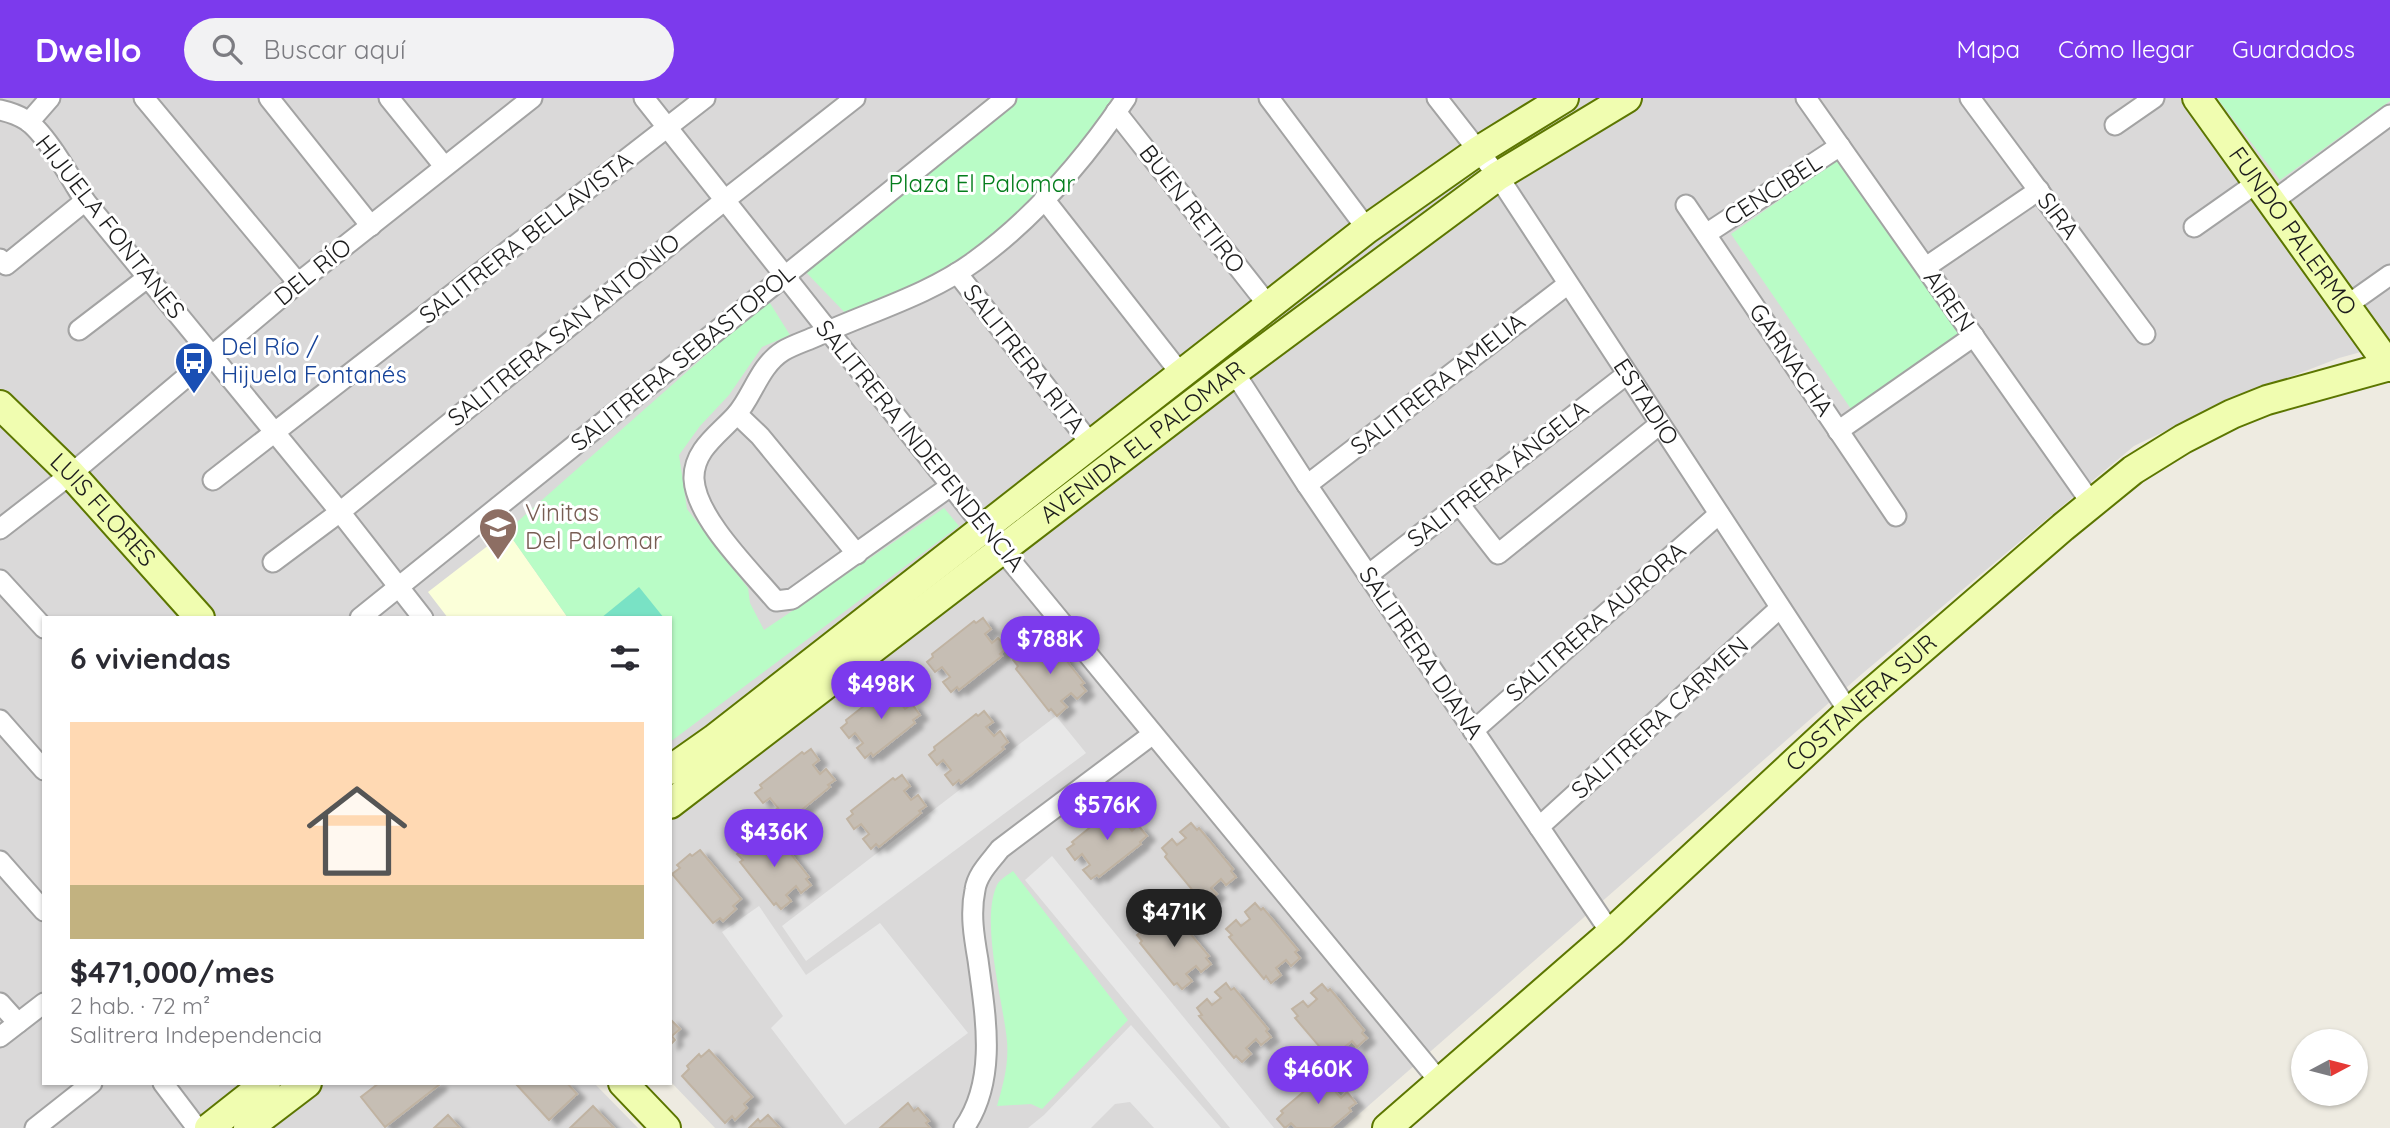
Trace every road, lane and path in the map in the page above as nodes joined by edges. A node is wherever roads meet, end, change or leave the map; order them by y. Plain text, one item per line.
1 (50, 98) edge
2 (144, 98) edge
3 (268, 98) edge
4 (389, 98) edge
5 (532, 98) edge
6 (644, 98) edge
7 (705, 98) edge
8 (855, 98) edge
9 (1006, 98) edge
10 (1269, 98) edge
11 (1437, 98) edge
12 (1563, 98) edge
13 (1627, 98) edge
14 (1806, 98) edge
15 (1970, 98) edge
16 (2154, 98) edge
17 (2197, 98) edge
18 (511, 104) edge
19 (1121, 105) edge
20 (0, 110) edge
21 (2390, 115) edge
22 (29, 122) junction
23 (2115, 125) dead end
24 (668, 128) junction
25 (1840, 146) junction
26 (1478, 150) junction
27 (444, 166) junction
28 (1498, 176) junction
29 (2039, 190) junction
30 (2265, 192) junction
31 (1044, 199) junction
32 (725, 200) junction
33 (85, 201) junction
34 (1686, 205) dead end
35 (371, 226) junction
36 (2194, 227) dead end
37 (1367, 229) junction
38 (1706, 234) junction
39 (0, 259) edge
40 (1926, 267) junction
41 (957, 273) junction
42 (785, 275) junction
43 (2390, 275) edge
44 (147, 278) junction
45 (298, 284) junction
46 (1568, 284) junction
47 (1268, 305) junction
48 (2346, 306) junction
49 (79, 330) dead end
50 (828, 331) junction
51 (2145, 334) dead end
52 (1974, 336) junction
53 (211, 356) junction
54 (2390, 366) edge
55 (1234, 372) junction
56 (1181, 374) junction
57 (1627, 374) junction
58 (0, 405) edge
59 (737, 414) junction
60 (1660, 424) junction
61 (1839, 431) junction
62 (274, 433) junction
63 (1091, 444) junction
64 (71, 474) junction
65 (213, 480) dead end
66 (952, 485) junction
67 (1307, 485) junction
68 (1459, 504) junction
69 (2092, 504) junction
70 (340, 512) junction
71 (1719, 514) junction
72 (1896, 516) dead end
73 (985, 527) junction
74 (0, 529) edge
75 (1002, 550) junction
76 (857, 554) junction
77 (273, 562) dead end
78 (1368, 575) junction
79 (0, 580) edge
80 (399, 586) junction
81 (1780, 608) junction
82 (198, 616) edge
83 (362, 616) edge
84 (422, 616) edge
85 (42, 626) edge
86 (1849, 712) junction
87 (0, 720) edge
88 (1474, 731) junction
89 (1153, 734) junction
90 (42, 769) edge
91 (672, 769) edge
92 (672, 802) edge
93 (1539, 827) junction
94 (0, 861) edge
95 (42, 909) edge
96 (1611, 933) junction
97 (0, 1003) edge
98 (42, 1005) edge
99 (18, 1023) junction
100 (0, 1037) edge
101 (1440, 1082) junction
102 (89, 1085) edge
103 (165, 1085) edge
104 (264, 1085) edge
105 (304, 1085) edge
106 (625, 1085) edge
107 (214, 1126) edge
108 (35, 1128) edge
109 (248, 1128) edge
110 (666, 1128) edge
111 (964, 1128) edge
112 (1387, 1128) edge

1 - 22 street
2 - 45 street
3 - 35 street
4 - 27 street
5 - 18 street, DEL RÍO
6 - 24 street, SALITRERA INDEPENDENCIA
7 - 24 street, SALITRERA BELLAVISTA
8 - 32 street, SALITRERA SAN ANTONIO
9 - 42 street, SALITRERA SEBASTOPOL
10 - 37 street
11 - 26 street, ESTADIO
12 - 26 street, AVENIDA EL PALOMAR
13 - 28 street, AVENIDA EL PALOMAR
14 - 25 street, AIREN
15 - 29 street, SIRA
16 - 23 street
17 - 30 street, FUNDO PALERMO
18 - 27 street, DEL RÍO
19 - 31 street
19 - 47 street, BUEN RETIRO
20 - 22 street, HIJUELA FONTANES
21 - 30 street
22 - 33 street, HIJUELA FONTANES
24 - 32 street, SALITRERA INDEPENDENCIA
24 - 62 street, SALITRERA BELLAVISTA
25 - 38 street, CENCIBEL
25 - 40 street, AIREN
26 - 28 street, ESTADIO
26 - 37 street, AVENIDA EL PALOMAR
27 - 35 street, DEL RÍO
28 - 46 street, ESTADIO
28 - 55 street, AVENIDA EL PALOMAR
29 - 40 street
29 - 51 street, SIRA
30 - 36 street
30 - 48 street, FUNDO PALERMO
31 - 41 street
31 - 56 street
32 - 42 street, SALITRERA INDEPENDENCIA
32 - 70 street, SALITRERA SAN ANTONIO
33 - 39 street
33 - 44 street, HIJUELA FONTANES
34 - 38 street, GARNACHA
35 - 45 street, DEL RÍO
37 - 47 street, AVENIDA EL PALOMAR
38 - 61 street, GARNACHA
40 - 52 street, AIREN
41 - 50 street
41 - 63 street, SALITRERA RITA
42 - 50 street, SALITRERA INDEPENDENCIA
42 - 80 street, SALITRERA SEBASTOPOL
43 - 48 street
44 - 49 street
44 - 53 street, HIJUELA FONTANES
45 - 53 street, DEL RÍO
46 - 57 street, ESTADIO
46 - 67 street, SALITRERA AMELIA
47 - 56 street, AVENIDA EL PALOMAR
48 - 54 street, FUNDO PALERMO
50 - 59 street
50 - 66 street, SALITRERA INDEPENDENCIA
52 - 61 street
52 - 69 street, AIREN
53 - 62 street, HIJUELA FONTANES
53 - 64 street, DEL RÍO
54 - 69 street, COSTANERA SUR
55 - 67 street, SALITRERA DIANA
55 - 75 street, AVENIDA EL PALOMAR
56 - 63 street, AVENIDA EL PALOMAR
57 - 60 street, ESTADIO
57 - 68 street, SALITRERA ÁNGELA
58 - 64 street, LUIS FLORES
59 - 76 street
59 - 76 street
60 - 68 street
60 - 71 street, ESTADIO
61 - 72 street, GARNACHA
62 - 65 street, SALITRERA BELLAVISTA
62 - 70 street, HIJUELA FONTANES
63 - 73 street, AVENIDA EL PALOMAR
64 - 74 street, DEL RÍO
64 - 82 street, LUIS FLORES
66 - 73 street, SALITRERA INDEPENDENCIA
66 - 76 street
67 - 78 street, SALITRERA DIANA
68 - 78 street, SALITRERA ÁNGELA
69 - 86 street, COSTANERA SUR
70 - 77 street, SALITRERA SAN ANTONIO
70 - 80 street, HIJUELA FONTANES
71 - 81 street, ESTADIO
71 - 88 street, SALITRERA AURORA
73 - 75 street, SALITRERA INDEPENDENCIA
73 - 91 street, AVENIDA EL PALOMAR
75 - 89 street, SALITRERA INDEPENDENCIA
75 - 92 street, AVENIDA EL PALOMAR
78 - 88 street, SALITRERA DIANA
79 - 85 street
80 - 83 street, SALITRERA SEBASTOPOL
80 - 84 street, HIJUELA FONTANES
81 - 86 street, ESTADIO
81 - 93 street, SALITRERA CARMEN
86 - 96 street, COSTANERA SUR
87 - 90 street
88 - 93 street, SALITRERA DIANA
89 - 101 street, SALITRERA INDEPENDENCIA
89 - 111 street
93 - 96 street, SALITRERA DIANA
94 - 95 street
96 - 101 street, COSTANERA SUR
97 - 99 street
98 - 99 street
99 - 100 street
101 - 112 street, COSTANERA SUR
102 - 108 street
103 - 107 street
104 - 107 street
105 - 109 street
106 - 110 street

